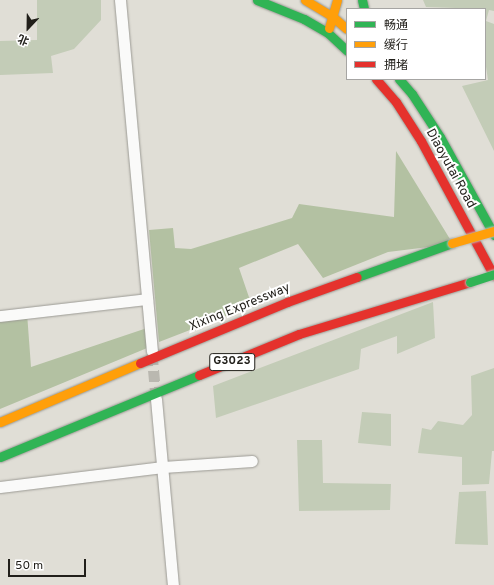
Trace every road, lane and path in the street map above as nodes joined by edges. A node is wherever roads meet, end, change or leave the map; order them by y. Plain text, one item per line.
1 (120, 0) edge
2 (256, 0) edge
3 (308, 0) edge
4 (337, 0) edge
5 (332, 17) junction
6 (304, 19) junction
7 (346, 28) edge
8 (328, 33) junction
9 (346, 50) edge
10 (377, 80) edge
11 (400, 80) edge
12 (494, 231) edge
13 (494, 234) edge
14 (494, 275) edge
15 (147, 299) junction
16 (0, 316) edge
17 (152, 351) tunnel mouth
18 (156, 399) tunnel mouth
19 (0, 422) edge
20 (0, 457) edge
21 (252, 461) dead end
22 (162, 467) junction
23 (0, 487) edge
24 (173, 585) edge

1 - 15 street
2 - 6 main road
3 - 5 main road
3 - 6 main road
4 - 5 main road
5 - 7 main road
5 - 8 main road
6 - 8 main road
8 - 9 main road
10 - 14 main road, Diaoyutai Road
11 - 13 main road, Diaoyutai Road
12 - 19 main road, Xixing Expressway / G3023, bridge
14 - 20 main road, G3023, bridge
15 - 16 street
15 - 17 street
18 - 22 street
21 - 22 street
22 - 23 street
22 - 24 street

